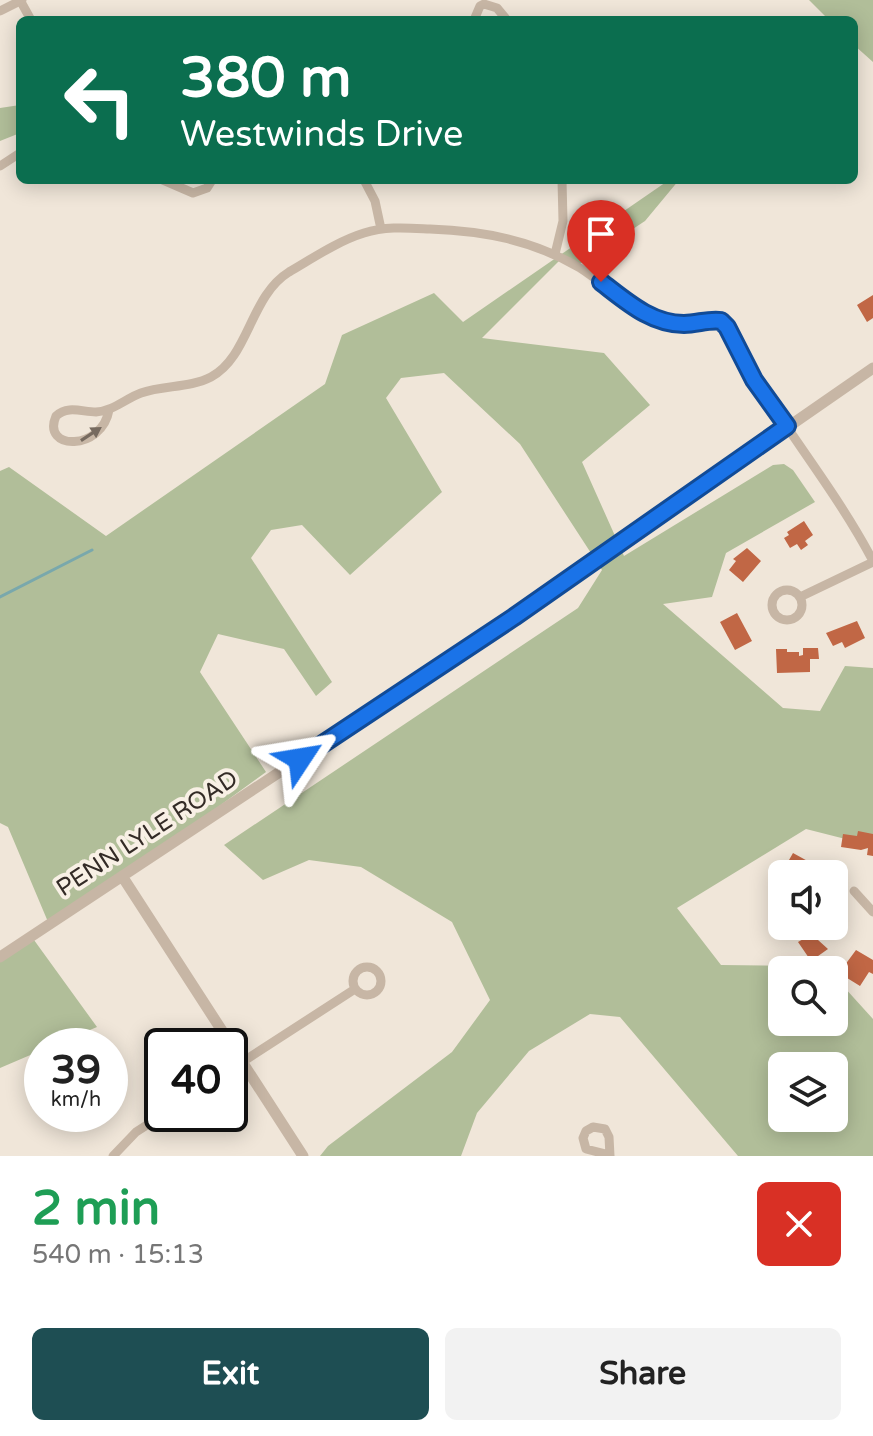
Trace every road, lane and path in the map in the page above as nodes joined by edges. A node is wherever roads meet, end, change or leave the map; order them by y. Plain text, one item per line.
1 (21, 0) edge
2 (0, 11) edge
3 (476, 16) edge
4 (504, 16) edge
5 (176, 184) edge
6 (210, 184) edge
7 (366, 184) edge
8 (562, 184) edge
9 (381, 229) junction
10 (555, 254) junction
11 (873, 368) edge
12 (109, 410) junction
13 (787, 426) junction
14 (873, 561) edge
15 (800, 597) dead end
16 (122, 876) junction
17 (854, 891) dead end
18 (873, 912) edge
19 (0, 957) edge
20 (355, 989) dead end
21 (219, 1028) edge
22 (248, 1058) edge
23 (248, 1073) edge
24 (144, 1127) edge
25 (113, 1156) edge
26 (303, 1156) edge

1 - 2 street
3 - 4 street
5 - 6 street
7 - 9 street
8 - 10 street
9 - 10 street
9 - 12 street
10 - 13 street
11 - 13 street, PENN LYLE ROAD
12 -> 12 street
13 - 14 street
13 - 16 street, PENN LYLE ROAD
14 - 15 street
16 - 19 street, PENN LYLE ROAD
16 - 21 street
17 - 18 street
20 - 22 street
23 - 26 street
24 - 25 street

